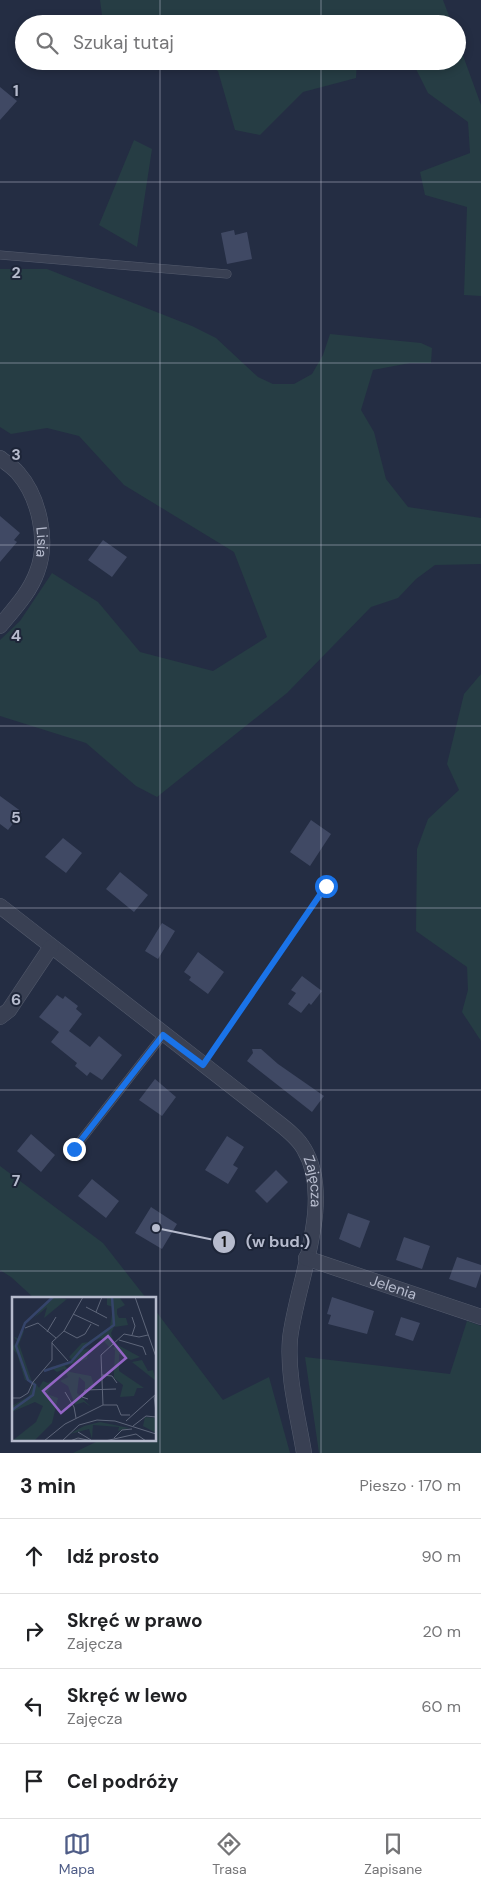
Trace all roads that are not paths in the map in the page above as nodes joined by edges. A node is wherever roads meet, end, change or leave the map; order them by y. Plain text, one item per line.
1 (0, 255) edge
2 (227, 274) dead end
3 (0, 458) edge
4 (0, 626) edge
5 (0, 906) edge
6 (51, 947) junction
7 (0, 1017) edge
8 (163, 1035) junction
9 (74, 1149) dead end
10 (306, 1258) junction
11 (481, 1318) edge
12 (304, 1453) edge

1 - 2 lane
3 - 4 street, Lisia
5 - 6 street, Zajęcza
6 - 7 street
6 - 8 street, Zajęcza
8 - 9 lane
8 - 10 street, Zajęcza
10 - 11 street, Jelenia
10 - 12 street, Zajęcza

